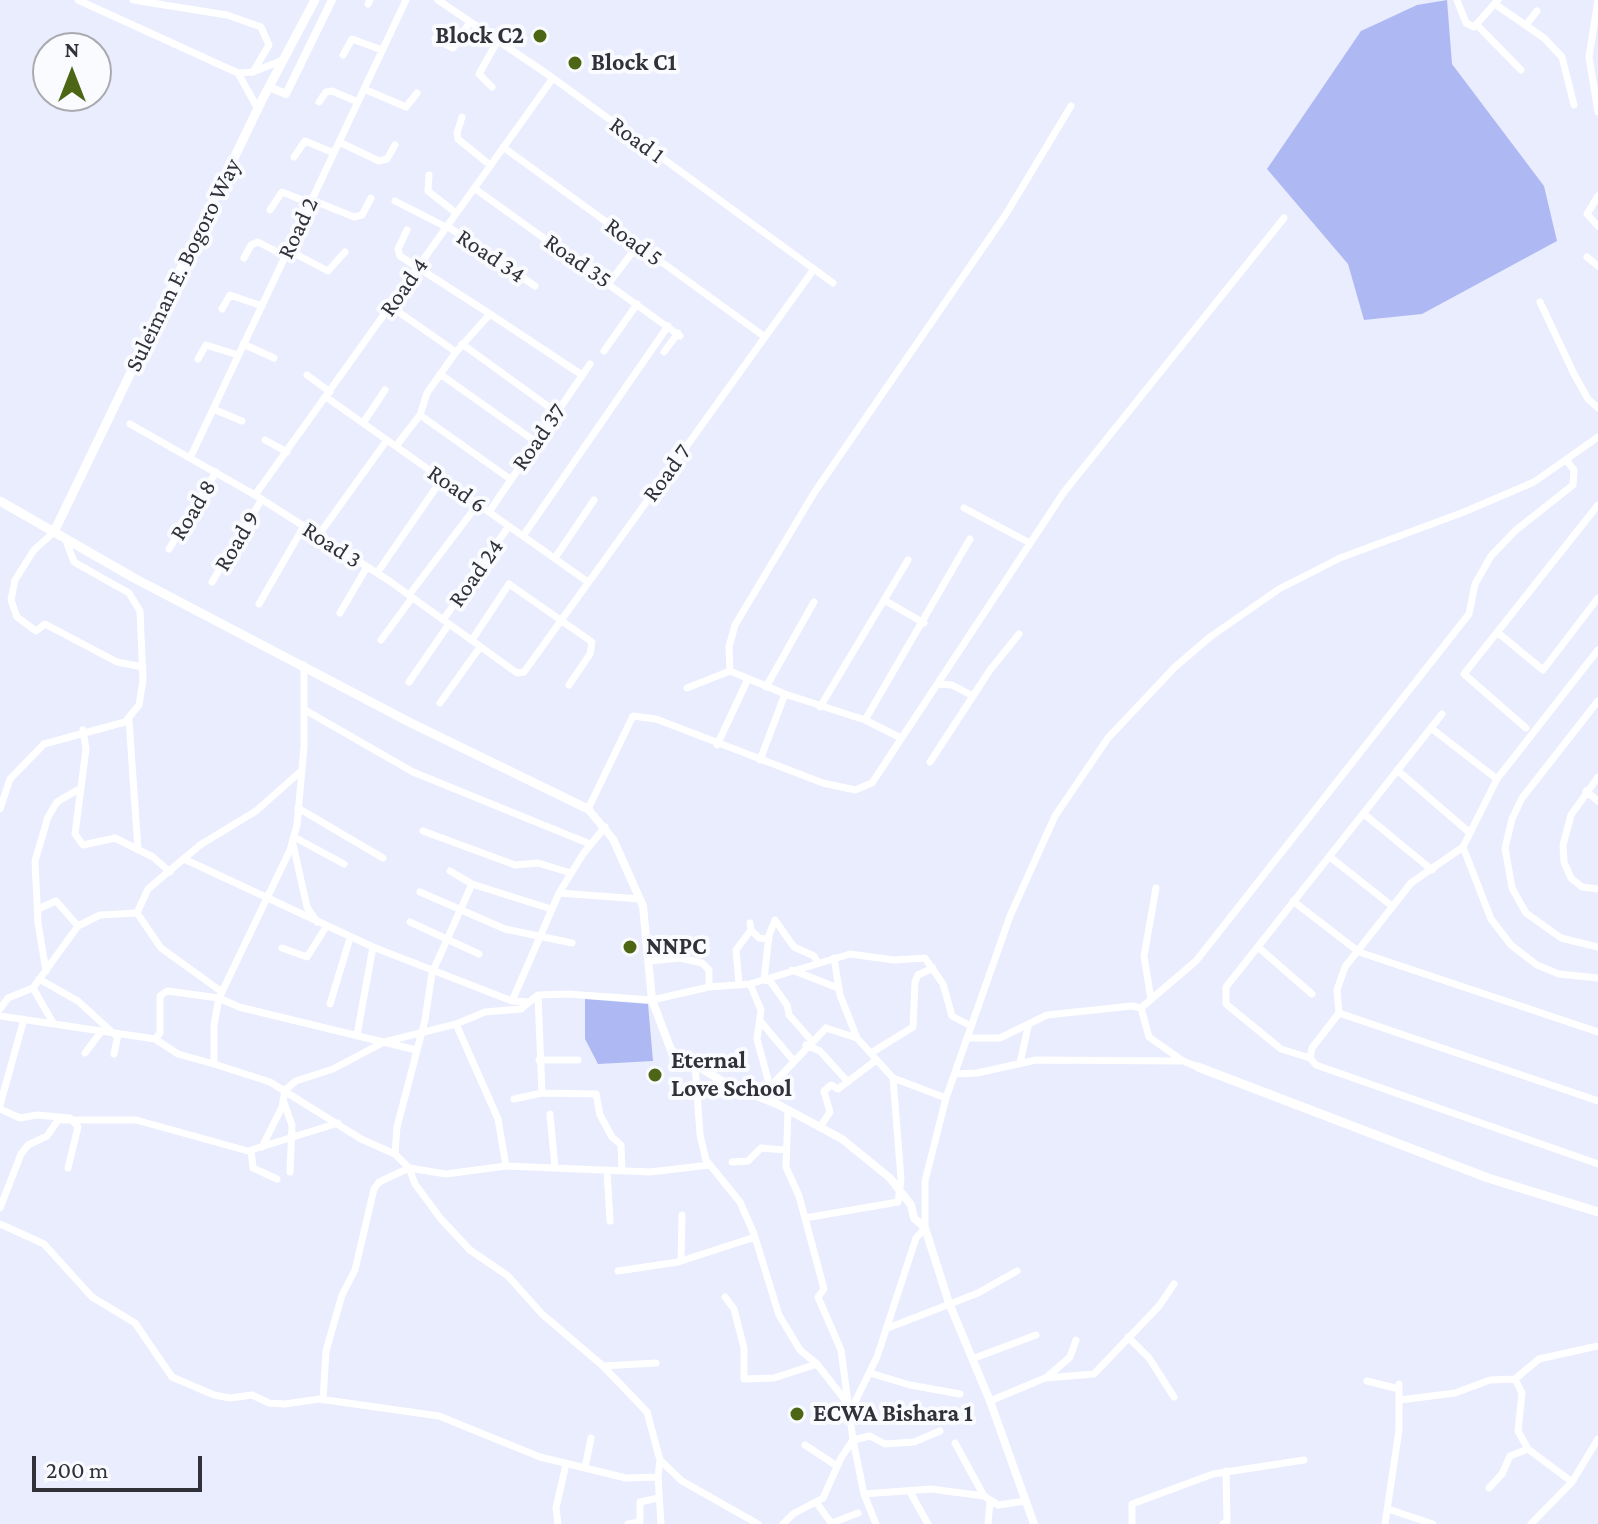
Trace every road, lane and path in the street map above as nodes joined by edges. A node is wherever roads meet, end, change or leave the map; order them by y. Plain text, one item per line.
1 (78, 0) edge
2 (133, 0) edge
3 (315, 0) edge
4 (332, 0) edge
5 (406, 0) edge
6 (438, 0) edge
7 (1457, 0) edge
8 (1598, 0) edge
9 (1497, 2) edge
10 (1537, 11) dead end
11 (470, 22) junction
12 (1526, 25) junction
13 (1478, 26) junction
14 (435, 39) dead end
15 (498, 40) junction
16 (382, 50) junction
17 (343, 55) dead end
18 (283, 60) junction
19 (1521, 70) dead end
20 (253, 72) junction
21 (238, 73) junction
22 (553, 78) junction
23 (269, 87) junction
24 (492, 87) dead end
25 (364, 89) junction
26 (417, 93) dead end
27 (319, 102) dead end
28 (358, 102) junction
29 (1574, 105) dead end
30 (1071, 106) dead end
31 (258, 109) junction
32 (1598, 112) edge
33 (462, 117) dead end
34 (339, 142) junction
35 (395, 145) dead end
36 (503, 147) junction
37 (334, 153) junction
38 (294, 157) dead end
39 (490, 165) junction
40 (429, 175) dead end
41 (474, 188) junction
42 (1598, 196) edge
43 (371, 198) dead end
44 (311, 201) junction
45 (395, 201) dead end
46 (270, 210) dead end
47 (456, 213) junction
48 (1284, 218) dead end
49 (447, 226) junction
50 (1598, 226) edge
51 (407, 230) dead end
52 (638, 245) junction
53 (345, 252) dead end
54 (287, 253) junction
55 (1587, 257) dead end
56 (244, 258) dead end
57 (1598, 266) edge
58 (418, 267) junction
59 (814, 269) junction
60 (609, 283) junction
61 (833, 283) dead end
62 (535, 286) dead end
63 (1540, 302) dead end
64 (637, 304) junction
65 (262, 306) junction
66 (390, 306) junction
67 (222, 309) dead end
68 (490, 314) junction
69 (668, 326) junction
70 (765, 337) junction
71 (243, 344) junction
72 (462, 344) junction
73 (604, 351) dead end
74 (456, 352) junction
75 (664, 352) dead end
76 (238, 355) junction
77 (274, 358) dead end
78 (198, 359) dead end
79 (590, 364) dead end
80 (440, 374) junction
81 (307, 375) dead end
82 (582, 375) junction
83 (385, 390) dead end
84 (328, 395) junction
85 (1598, 408) edge
86 (213, 409) junction
87 (556, 412) junction
88 (420, 415) junction
89 (242, 421) dead end
90 (363, 423) junction
91 (130, 424) dead end
92 (1598, 437) edge
93 (265, 440) dead end
94 (387, 440) junction
95 (536, 442) junction
96 (396, 446) junction
97 (287, 452) junction
98 (191, 456) junction
99 (1567, 461) junction
100 (216, 472) junction
101 (442, 479) junction
102 (510, 479) junction
103 (258, 497) junction
104 (594, 500) dead end
105 (0, 501) edge
106 (478, 504) junction
107 (1598, 505) edge
108 (964, 508) dead end
109 (489, 512) junction
110 (304, 526) junction
111 (509, 526) junction
112 (54, 532) junction
113 (318, 536) junction
114 (523, 536) junction
115 (65, 538) junction
116 (970, 539) dead end
117 (1028, 542) junction
118 (169, 549) dead end
119 (555, 558) junction
120 (908, 560) dead end
121 (367, 567) junction
122 (377, 573) junction
123 (212, 582) dead end
124 (588, 582) junction
125 (410, 596) junction
126 (1598, 598) edge
127 (884, 600) junction
128 (814, 602) dead end
129 (259, 604) dead end
130 (340, 613) dead end
131 (562, 619) junction
132 (446, 622) junction
133 (924, 623) junction
134 (1497, 632) junction
135 (1019, 634) dead end
136 (381, 640) dead end
137 (472, 640) junction
138 (480, 647) junction
139 (1598, 650) edge
140 (304, 665) junction
141 (143, 667) junction
142 (730, 671) junction
143 (517, 673) joint
144 (748, 679) junction
145 (409, 682) dead end
146 (939, 684) junction
147 (569, 685) dead end
148 (766, 687) junction
149 (687, 688) dead end
150 (785, 694) junction
151 (973, 696) junction
152 (1598, 701) edge
153 (440, 703) dead end
154 (820, 707) junction
155 (305, 710) junction
156 (1442, 714) dead end
157 (129, 720) junction
158 (865, 720) junction
159 (1431, 728) junction
160 (1526, 728) dead end
161 (83, 730) junction
162 (901, 738) junction
163 (717, 745) junction
164 (760, 760) junction
165 (930, 762) dead end
166 (1397, 770) junction
167 (300, 772) junction
168 (1598, 777) edge
169 (10, 779) junction
170 (1497, 779) junction
171 (0, 785) edge
172 (79, 789) junction
173 (1586, 791) junction
174 (1598, 801) edge
175 (298, 808) junction
176 (0, 809) edge
177 (588, 809) junction
178 (1364, 814) junction
179 (605, 827) junction
180 (423, 831) dead end
181 (1470, 833) junction
182 (294, 840) junction
183 (590, 844) junction
184 (1463, 847) junction
185 (138, 850) junction
186 (1330, 857) junction
187 (383, 858) dead end
188 (184, 859) junction
189 (344, 864) dead end
190 (1432, 870) junction
191 (450, 871) dead end
192 (170, 872) junction
193 (571, 873) junction
194 (472, 884) junction
195 (1156, 888) dead end
196 (1598, 889) edge
197 (420, 892) dead end
198 (559, 893) junction
199 (268, 896) junction
200 (640, 899) junction
201 (1293, 901) junction
202 (1392, 906) junction
203 (40, 908) junction
204 (551, 909) junction
205 (137, 913) junction
206 (461, 913) junction
207 (410, 922) dead end
208 (322, 925) junction
209 (78, 926) junction
210 (350, 938) junction
211 (539, 938) junction
212 (769, 939) junction
213 (446, 940) junction
214 (572, 943) dead end
215 (373, 947) junction
216 (1258, 947) junction
217 (1598, 947) edge
218 (282, 948) dead end
219 (1359, 952) junction
220 (479, 954) dead end
221 (834, 958) junction
222 (649, 961) junction
223 (818, 963) junction
224 (933, 968) junction
225 (792, 970) junction
226 (46, 971) junction
227 (432, 973) junction
228 (1598, 978) edge
229 (39, 979) junction
230 (757, 982) junction
231 (739, 984) junction
232 (709, 987) junction
233 (33, 988) junction
234 (838, 988) junction
235 (1312, 994) dead end
236 (221, 995) junction
237 (538, 995) junction
238 (1151, 999) junction
239 (652, 1000) junction
240 (512, 1001) junction
241 (529, 1002) junction
242 (330, 1004) dead end
243 (1141, 1008) junction
244 (0, 1009) edge
245 (1339, 1013) junction
246 (0, 1016) edge
247 (24, 1019) junction
248 (52, 1021) junction
249 (761, 1022) junction
250 (456, 1024) junction
251 (971, 1026) junction
252 (1028, 1027) junction
253 (101, 1032) junction
254 (1598, 1032) edge
255 (116, 1034) junction
256 (421, 1034) junction
257 (357, 1035) junction
258 (857, 1038) junction
259 (968, 1038) junction
260 (155, 1039) junction
261 (384, 1042) junction
262 (809, 1042) junction
263 (416, 1050) junction
264 (85, 1053) dead end
265 (114, 1054) dead end
266 (873, 1057) junction
267 (1310, 1058) junction
268 (539, 1060) junction
269 (578, 1060) dead end
270 (793, 1060) junction
271 (1183, 1061) junction
272 (695, 1063) junction
273 (1020, 1063) junction
274 (214, 1064) junction
275 (1198, 1067) joint
276 (956, 1074) junction
277 (493, 1077) dead end
278 (893, 1078) junction
279 (481, 1081) junction
280 (848, 1082) junction
281 (770, 1087) junction
282 (285, 1090) junction
283 (542, 1093) junction
284 (946, 1098) junction
285 (283, 1099) junction
286 (514, 1099) dead end
287 (767, 1099) junction
288 (1598, 1101) edge
289 (0, 1107) edge
290 (788, 1110) junction
291 (550, 1114) dead end
292 (70, 1118) junction
293 (338, 1123) junction
294 (820, 1127) junction
295 (292, 1135) junction
296 (262, 1148) junction
297 (785, 1150) junction
298 (251, 1151) junction
299 (395, 1154) junction
300 (732, 1162) dead end
301 (1598, 1164) edge
302 (710, 1165) junction
303 (506, 1166) junction
304 (68, 1168) dead end
305 (409, 1168) junction
306 (555, 1168) junction
307 (607, 1171) junction
308 (622, 1171) junction
309 (290, 1172) dead end
310 (277, 1179) dead end
311 (898, 1185) junction
312 (0, 1208) edge
313 (1598, 1212) edge
314 (682, 1215) dead end
315 (805, 1218) junction
316 (610, 1221) dead end
317 (0, 1224) edge
318 (925, 1228) junction
319 (755, 1237) junction
320 (681, 1261) junction
321 (618, 1271) dead end
322 (1017, 1271) dead end
323 (1174, 1284) dead end
324 (725, 1297) dead end
325 (949, 1303) junction
326 (888, 1328) junction
327 (1036, 1335) dead end
328 (1128, 1337) junction
329 (1076, 1340) dead end
330 (1598, 1346) edge
331 (972, 1359) junction
332 (656, 1363) dead end
333 (817, 1364) junction
334 (603, 1366) junction
335 (870, 1373) junction
336 (1045, 1378) junction
337 (1515, 1379) junction
338 (1367, 1381) dead end
339 (960, 1394) dead end
340 (1174, 1397) dead end
341 (323, 1400) junction
342 (1400, 1400) junction
343 (990, 1401) junction
344 (851, 1405) junction
345 (940, 1431) dead end
346 (591, 1438) dead end
347 (1598, 1439) edge
348 (853, 1440) junction
349 (955, 1443) dead end
350 (805, 1445) dead end
351 (1528, 1449) junction
352 (660, 1460) junction
353 (1304, 1460) dead end
354 (566, 1464) junction
355 (837, 1466) junction
356 (585, 1468) junction
357 (1226, 1471) junction
358 (658, 1477) junction
359 (1572, 1482) junction
360 (1489, 1488) dead end
361 (910, 1492) junction
362 (864, 1494) junction
363 (658, 1498) junction
364 (987, 1499) junction
365 (1026, 1501) junction
366 (816, 1502) junction
367 (1388, 1509) junction
368 (858, 1513) dead end
369 (640, 1523) edge
370 (558, 1524) edge
371 (628, 1524) edge
372 (661, 1524) edge
373 (758, 1524) edge
374 (783, 1524) edge
375 (832, 1524) edge
376 (876, 1524) edge
377 (928, 1524) edge
378 (988, 1524) edge
379 (1034, 1524) edge
380 (1132, 1524) edge
381 (1223, 1524) edge
382 (1385, 1524) edge
383 (1433, 1524) edge
384 (1531, 1524) edge

1 - 21 street
2 - 20 street
3 - 18 main road, Suleiman E. Bogoro Way
4 - 23 street
5 - 16 street, Road 2
6 - 11 street, Road 1
7 - 13 street
8 - 32 street
9 - 12 street
9 - 13 street
10 - 12 street
11 - 14 street
11 - 15 street, Road 1
12 - 29 street
13 - 19 street
15 - 22 street, Road 1
15 - 24 street
16 - 17 street
16 - 25 street, Road 2
18 - 20 street
18 - 23 main road, Suleiman E. Bogoro Way
20 - 21 street
21 - 31 street
22 - 36 street, Road 4
22 - 59 street, Road 1
23 - 31 main road, Suleiman E. Bogoro Way
25 - 26 street
25 - 28 street, Road 2
27 - 28 street
28 - 34 street, Road 2
30 - 142 street
31 - 112 main road, Suleiman E. Bogoro Way
33 - 39 street
34 - 35 street
34 - 37 street, Road 2
36 - 39 street, Road 4
36 - 52 street, Road 5
37 - 38 street
37 - 44 street, Road 2
39 - 41 street, Road 4
40 - 47 street
41 - 47 street, Road 4
41 - 60 street, Road 35
42 - 50 street
43 - 44 street
44 - 46 street
44 - 54 street, Road 2
45 - 49 street, Road 34
47 - 49 street, Road 4
48 - 117 street
49 - 58 street, Road 4
49 - 62 street, Road 34
51 - 58 street
52 - 60 street
52 - 70 street, Road 5
53 - 54 street
54 - 56 street
54 - 65 street, Road 2
55 - 57 street
58 - 66 street, Road 4
58 - 68 street
59 - 61 street, Road 1
59 - 70 street, Road 7
60 - 64 street, Road 35
63 - 85 street
64 - 69 street, Road 35
64 - 73 street
65 - 67 street
65 - 71 street, Road 2
66 - 74 street
66 - 84 street, Road 4
68 - 72 street
68 - 82 street
69 - 75 street, Road 35
69 - 114 street
70 - 124 street, Road 7
71 - 76 street, Road 2
71 - 77 street
72 - 74 street
72 - 87 street
74 - 80 street
76 - 78 street
76 - 86 street, Road 2
79 - 82 street, Road 37
80 - 88 street
80 - 95 street
81 - 84 street, Road 6
82 - 87 street, Road 37
83 - 90 street
84 - 90 street, Road 6
84 - 97 street, Road 4
86 - 89 street
86 - 98 street, Road 2
87 - 95 street, Road 37
88 - 96 street
88 - 102 street
90 - 94 street, Road 6
91 - 98 street, Road 3
92 - 99 street
93 - 97 street
94 - 96 street, Road 6
94 - 113 street
95 - 102 street, Road 37
96 - 101 street, Road 6
97 - 103 street, Road 4
98 - 100 street, Road 3
99 - 238 street
99 - 251 street
100 - 103 street, Road 3
100 - 118 street, Road 8
101 - 106 street, Road 6
101 - 122 street
102 - 109 street, Road 37
103 - 110 street, Road 3
103 - 123 street, Road 9
104 - 119 street
105 - 112 main road
106 - 109 street, Road 6
106 - 125 street
107 - 134 street
108 - 117 street
109 - 111 street, Road 6
110 - 113 street, Road 3
110 - 129 street
111 - 114 street, Road 6
111 - 132 street, Road 24
112 - 115 main road
112 - 141 street
113 - 121 street, Road 3
114 - 119 street, Road 6
115 - 140 main road
115 - 141 street
116 - 133 street
117 - 146 street
119 - 124 street, Road 6
120 - 127 street
121 - 122 street, Road 3
121 - 130 street
122 - 125 street, Road 3
124 - 131 street, Road 7
125 - 132 street, Road 3
125 - 136 street
126 - 134 street
127 - 133 street
127 - 154 street
128 - 148 street
131 - 137 street
131 - 143 street, Road 7
131 - 147 street
132 - 137 street, Road 3
132 - 145 street, Road 24
133 - 158 street
134 - 160 street
135 - 151 street
137 - 138 street, Road 3
138 - 143 street, Road 3
138 - 153 street
139 - 170 street
140 - 155 street
140 - 177 main road
141 - 157 street
142 - 144 street
142 - 149 street
144 - 148 street
144 - 163 street
146 - 151 street
146 - 162 street
148 - 150 street
150 - 154 street
150 - 164 street
151 - 165 street
152 - 217 street
154 - 158 street
155 - 167 street
155 - 183 street
156 - 159 street
157 - 161 street
157 - 185 street
158 - 162 street
159 - 166 street
159 - 170 street
161 - 169 street
161 - 172 street
162 - 164 street
163 - 164 street
163 - 177 street
166 - 178 street
166 - 181 street
167 - 175 street
167 - 188 street
168 - 173 street
169 - 171 street
169 - 176 street
170 - 181 street
172 - 185 street
172 - 203 street
173 - 174 street
173 - 196 street
175 - 182 street
175 - 187 street
177 - 179 street
178 - 186 street
178 - 190 street
179 - 183 street
179 - 200 street
180 - 193 street
181 - 184 street
182 - 189 street
182 - 199 street
182 - 208 street
183 - 193 street
184 - 190 street
184 - 228 street
185 - 192 street
186 - 201 street
186 - 202 street
188 - 192 street
188 - 199 street
190 - 202 street
191 - 194 street
192 - 205 street
193 - 198 street
194 - 204 street
194 - 206 street
195 - 238 street
197 - 206 street
198 - 200 street
198 - 204 street
199 - 208 street
199 - 236 street
200 - 222 street
201 - 216 street
201 - 219 street
202 - 219 street
203 - 209 street
203 - 226 street
204 - 211 street
205 - 209 street
205 - 236 street
206 - 211 street
206 - 213 street
207 - 213 street
208 - 210 street
208 - 218 street
209 - 226 street
210 - 215 street
210 - 242 street
211 - 214 street
211 - 240 street
212 - 223 street
212 - 230 street
212 - 231 street
213 - 220 street
213 - 227 street
215 - 227 street
215 - 257 street
216 - 235 street
216 - 267 street
219 - 245 street
219 - 254 street
221 - 223 street
221 - 224 street
221 - 234 street
222 - 232 street
222 - 239 street
223 - 225 street
224 - 251 street
224 - 266 street
225 - 230 street
225 - 234 street
226 - 229 street
227 - 240 street
227 - 256 street
229 - 233 street
229 - 255 street
230 - 231 street
230 - 249 street
230 - 262 street
231 - 232 street
232 - 239 street
233 - 244 street
233 - 248 street
234 - 258 street
236 - 257 street
236 - 260 street
236 - 274 street
237 - 239 street
237 - 241 street
237 - 268 street
238 - 243 street
239 - 272 street
240 - 241 street
241 - 250 street
243 - 252 street
243 - 271 street
245 - 267 street
245 - 288 street
246 - 247 street
247 - 248 street
247 - 289 street
248 - 253 street
249 - 270 street
249 - 281 street
250 - 256 street
250 - 279 street
251 - 259 street
252 - 259 street
252 - 273 street
253 - 255 street
253 - 264 street
255 - 260 street
255 - 265 street
256 - 261 street
256 - 263 street
257 - 261 street
258 - 262 street
258 - 266 street
259 - 276 street
260 - 274 street
261 - 263 street
261 - 282 street
262 - 270 street
262 - 280 street
263 - 299 street
266 - 278 street
266 - 280 street
267 - 301 street
268 - 269 street
268 - 283 street
270 - 281 street
271 - 273 street
271 - 275 street
272 - 287 street
272 - 302 street
273 - 276 street
274 - 282 street
275 - 313 main road
276 - 284 street
277 - 279 street
278 - 284 street
278 - 311 street
279 - 303 street
280 - 294 street
281 - 287 street
282 - 285 street
282 - 293 street
283 - 286 street
283 - 308 street
284 - 318 street
285 - 295 street
285 - 296 street
287 - 290 street
289 - 292 street
290 - 294 street
290 - 297 street
291 - 306 street
292 - 298 street
292 - 304 street
292 - 312 street
293 - 295 street
293 - 299 street
294 - 311 street
295 - 296 street
295 - 309 street
296 - 298 street
297 - 300 street
297 - 315 street
298 - 310 street
299 - 305 street
302 - 308 street
302 - 319 street
303 - 305 street
303 - 306 street
305 - 334 street
305 - 341 street
306 - 307 street
307 - 308 street
307 - 316 street
311 - 315 street
311 - 318 street
314 - 320 street
315 - 344 street
317 - 341 street
318 - 325 street
318 - 326 street
319 - 320 street
319 - 333 street
320 - 321 street
322 - 325 street
323 - 328 street
324 - 333 street
325 - 326 street
325 - 331 street
326 - 335 street
327 - 331 street
328 - 336 street
328 - 340 street
329 - 336 street
330 - 337 street
331 - 343 street
332 - 334 street
333 - 344 street
334 - 352 street
335 - 339 street
335 - 344 street
336 - 343 street
337 - 342 street
337 - 351 street
338 - 342 street
341 - 354 street
342 - 367 street
343 - 365 street
344 - 348 street
345 - 348 street
346 - 356 street
347 - 359 street
348 - 355 street
348 - 362 street
349 - 364 street
350 - 355 street
351 - 359 street
351 - 360 street
352 - 358 street
352 - 373 street
353 - 357 street
354 - 356 street
354 - 370 street
355 - 366 street
356 - 358 street
357 - 380 street
357 - 381 street
358 - 363 street
359 - 384 street
361 - 362 street
361 - 364 street
361 - 377 street
362 - 376 street
363 - 369 street
363 - 372 street
364 - 365 street
364 - 378 street
365 - 379 street
366 - 374 street
366 - 375 street
367 - 382 street
367 - 383 street
368 - 375 street
369 - 371 street

